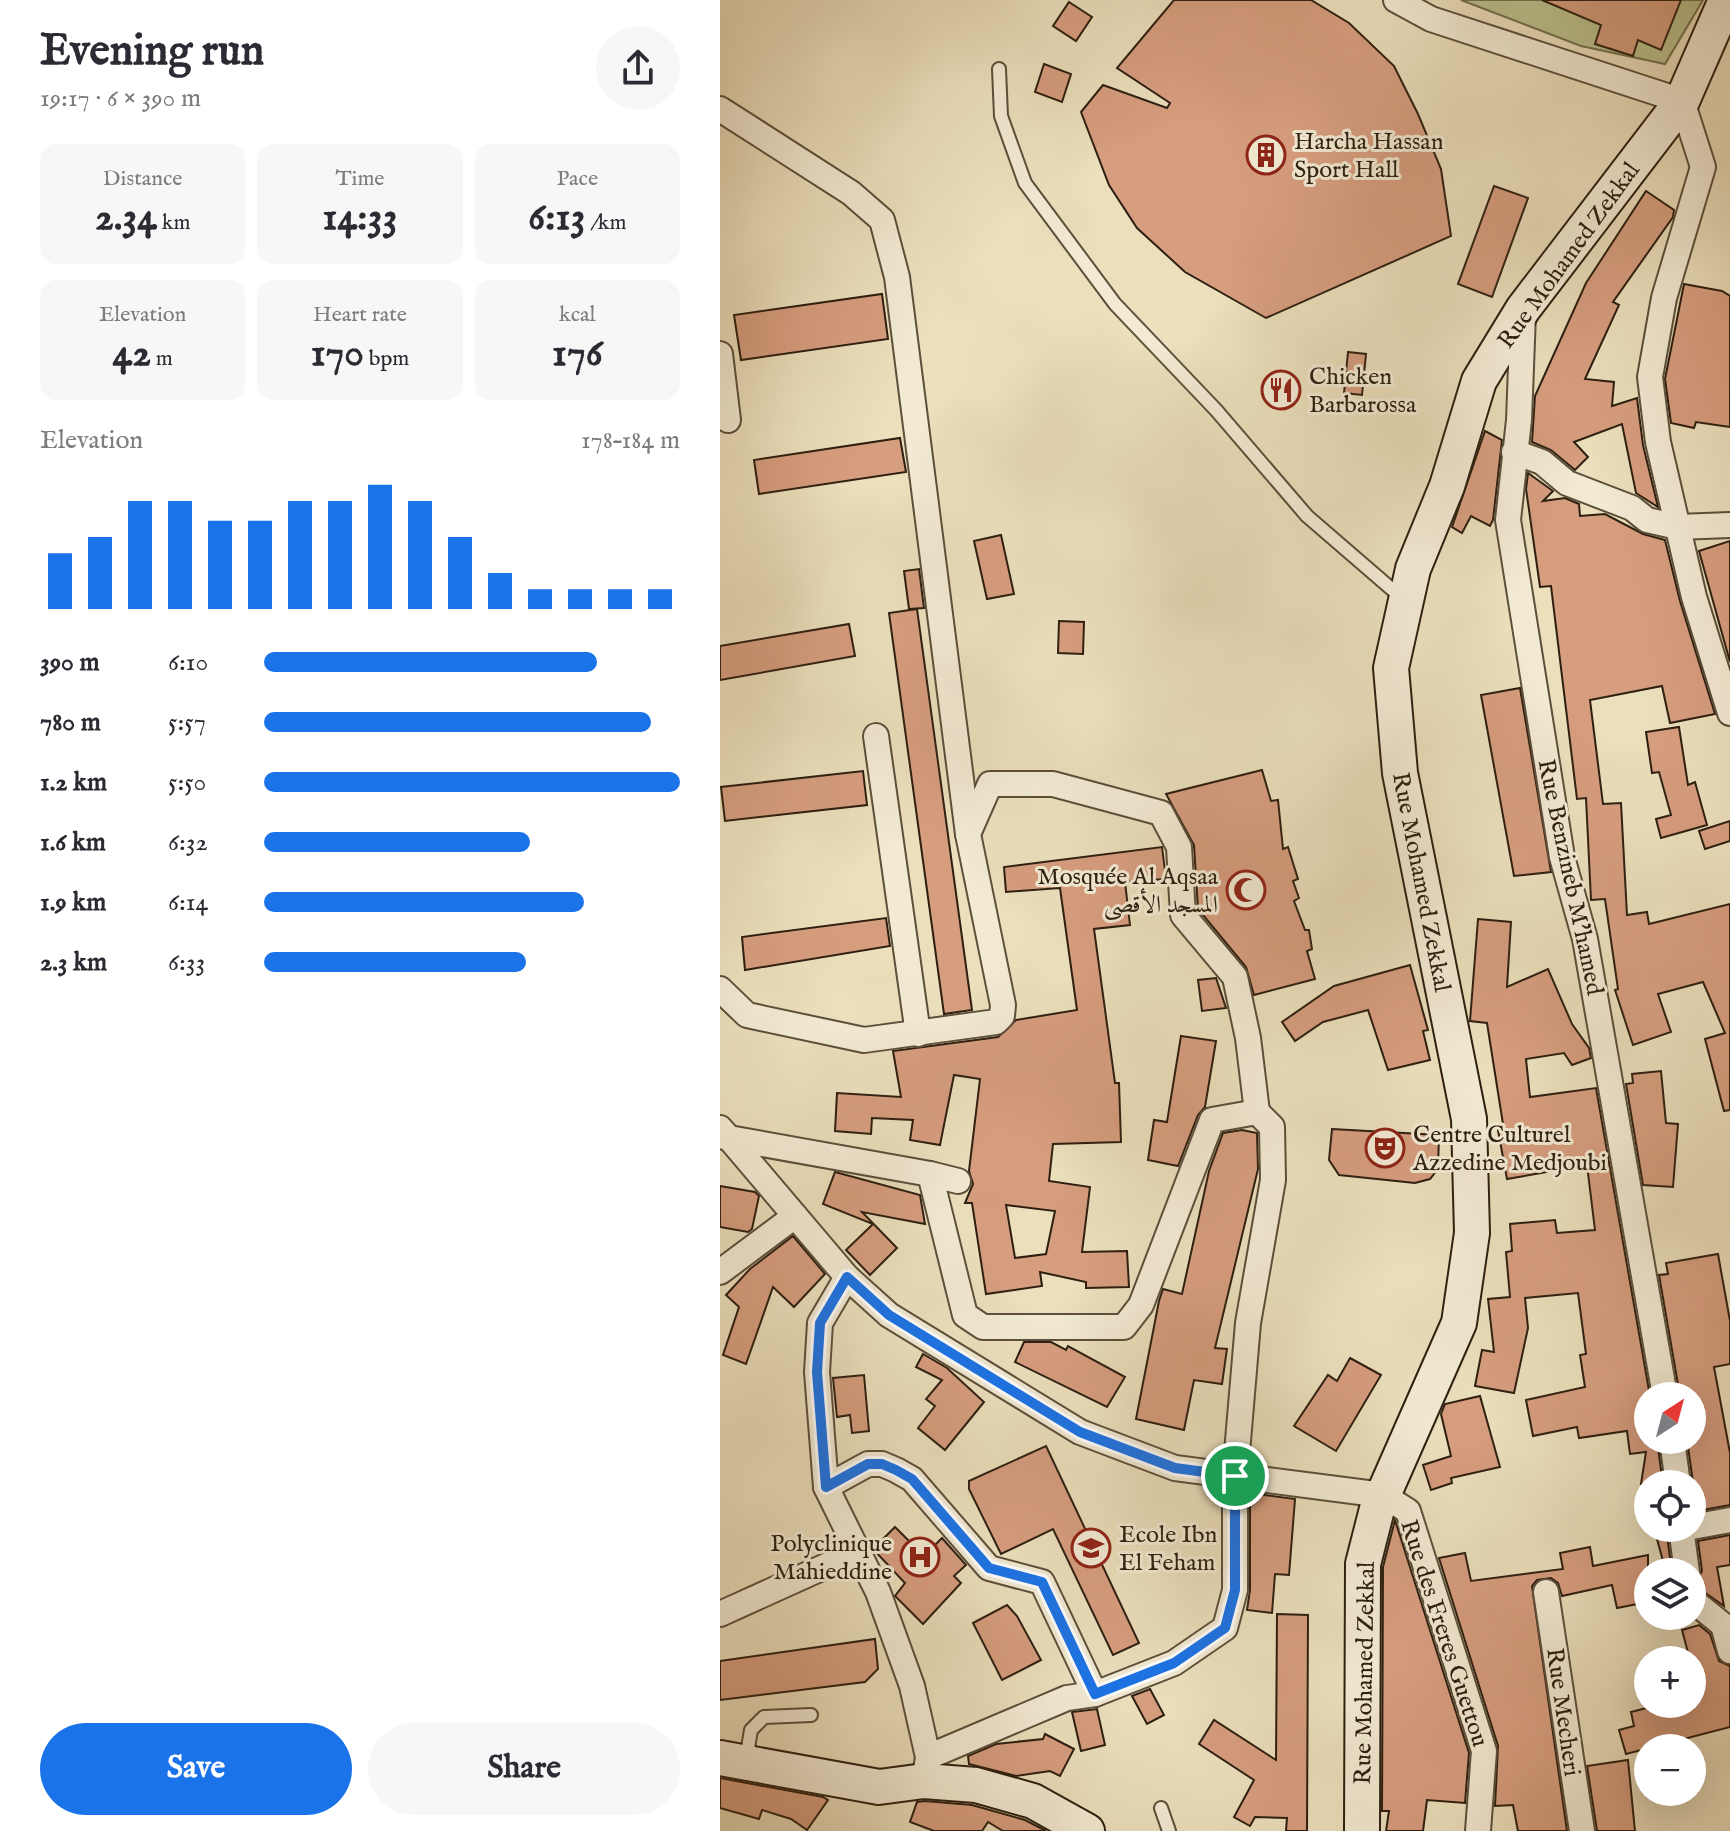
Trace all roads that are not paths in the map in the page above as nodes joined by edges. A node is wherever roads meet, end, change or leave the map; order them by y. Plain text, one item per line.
1 (1396, 0) edge
2 (1727, 5) edge
3 (999, 69) dead end
4 (1682, 101) junction
5 (720, 109) edge
6 (1523, 309) junction
7 (720, 354) edge
8 (728, 420) dead end
9 (1514, 452) junction
10 (1730, 525) edge
11 (1678, 527) junction
12 (1406, 601) junction
13 (1730, 713) edge
14 (876, 736) dead end
15 (968, 834) junction
16 (720, 989) edge
17 (918, 1034) junction
18 (1257, 1112) junction
19 (723, 1134) edge
20 (930, 1174) junction
21 (958, 1181) dead end
22 (795, 1216) junction
23 (720, 1272) edge
24 (847, 1277) junction
25 (1663, 1382) edge
26 (1235, 1476) junction
27 (826, 1487) junction
28 (1383, 1495) junction
29 (1730, 1520) edge
30 (1706, 1524) edge
31 (857, 1552) junction
32 (1546, 1592) dead end
33 (1706, 1611) edge
34 (720, 1614) edge
35 (1730, 1651) edge
36 (1095, 1694) junction
37 (811, 1715) dead end
38 (720, 1758) edge
39 (766, 1767) junction
40 (926, 1769) junction
41 (1161, 1808) dead end
42 (1087, 1831) edge
43 (1169, 1831) edge
44 (1362, 1831) edge
45 (1478, 1831) edge
46 (1582, 1831) edge

1 - 4 street
2 - 4 street, Rue Mohamed Zekkal
3 - 12 lane
4 - 6 street, Rue Mohamed Zekkal
4 - 11 street
5 - 15 street
6 - 9 street, Rue Benzineb M'hamed
6 - 12 street, Rue Mohamed Zekkal
7 - 8 street
9 - 11 street
9 - 25 street, Rue Benzineb M'hamed
10 - 11 street
11 - 13 street
12 - 28 street, Rue Mohamed Zekkal
14 - 17 street
15 - 17 street
15 - 18 street
16 - 17 street
18 - 20 street
18 - 26 street
19 - 20 street
19 - 22 street
20 - 21 street
22 - 23 street
22 - 24 street
24 - 26 street
24 - 27 street
26 - 28 street
26 - 36 street
27 - 31 street
27 - 36 street
28 - 44 street, Rue Mohamed Zekkal
28 - 45 street, Rue des Freres Guettou
29 - 30 street
31 - 34 street
31 - 40 street
32 - 46 street, Rue Mecheri
33 - 35 street
36 - 40 street
37 - 39 lane
38 - 39 street
39 - 40 street
40 - 42 street
41 - 43 lane

